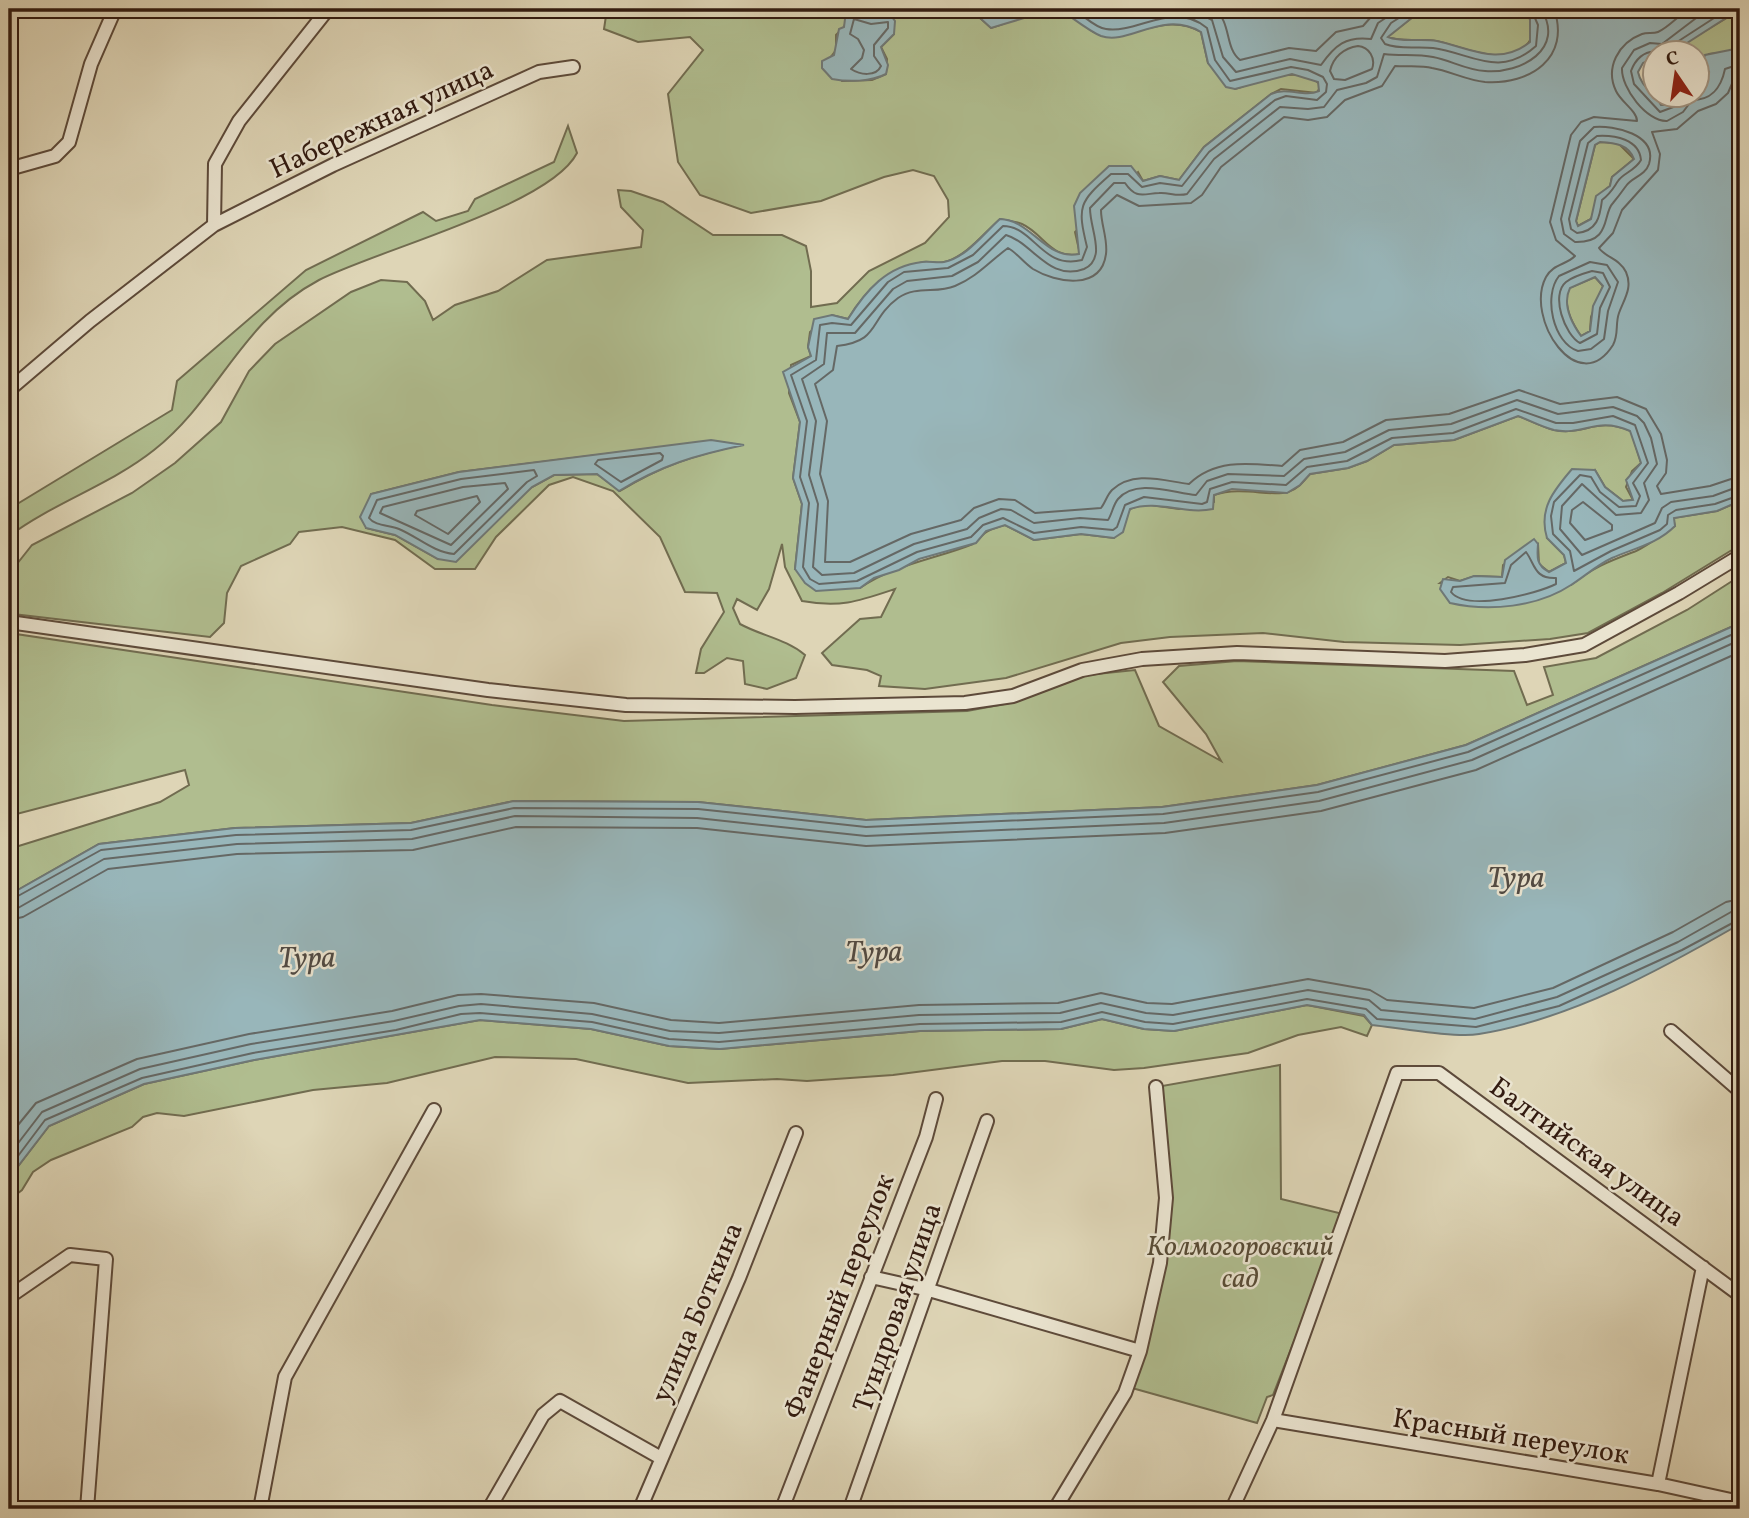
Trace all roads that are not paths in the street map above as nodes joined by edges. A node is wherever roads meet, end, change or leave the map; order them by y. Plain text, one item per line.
1 (115, 9) edge
2 (328, 9) edge
3 (573, 67) dead end
4 (9, 169) edge
5 (214, 225) junction
6 (9, 390) edge
7 (1740, 556) edge
8 (9, 622) edge
9 (1671, 1031) dead end
10 (1156, 1087) dead end
11 (1740, 1091) edge
12 (936, 1099) dead end
13 (434, 1110) dead end
14 (987, 1121) dead end
15 (796, 1133) dead end
16 (1703, 1267) junction
17 (871, 1277) junction
18 (929, 1290) junction
19 (1740, 1295) edge
20 (9, 1297) edge
21 (1140, 1351) junction
22 (1273, 1420) junction
23 (661, 1458) junction
24 (1658, 1484) junction
25 (1740, 1502) edge
26 (87, 1509) edge
27 (260, 1509) edge
28 (489, 1509) edge
29 (640, 1509) edge
30 (782, 1509) edge
31 (850, 1509) edge
32 (1055, 1509) edge
33 (1232, 1509) edge

1 - 4 street
2 - 5 street, Набережная улица
3 - 5 street, Набережная улица
5 - 6 street, Набережная улица
7 - 8 street
9 - 11 street
10 - 21 street
12 - 17 street, Фанерный переулок
13 - 27 street
14 - 18 street, Тундровая улица
15 - 23 street, улица Боткина
16 - 19 street, Балтийская улица
16 - 22 street, Балтийская улица
16 - 24 street
17 - 18 street
17 - 30 street, Фанерный переулок
18 - 21 street
18 - 31 street, Тундровая улица
20 - 26 street
21 - 32 street
22 - 24 street, Красный переулок
22 - 33 street
23 - 28 street
23 - 29 street, улица Боткина
24 - 25 street, Красный переулок

